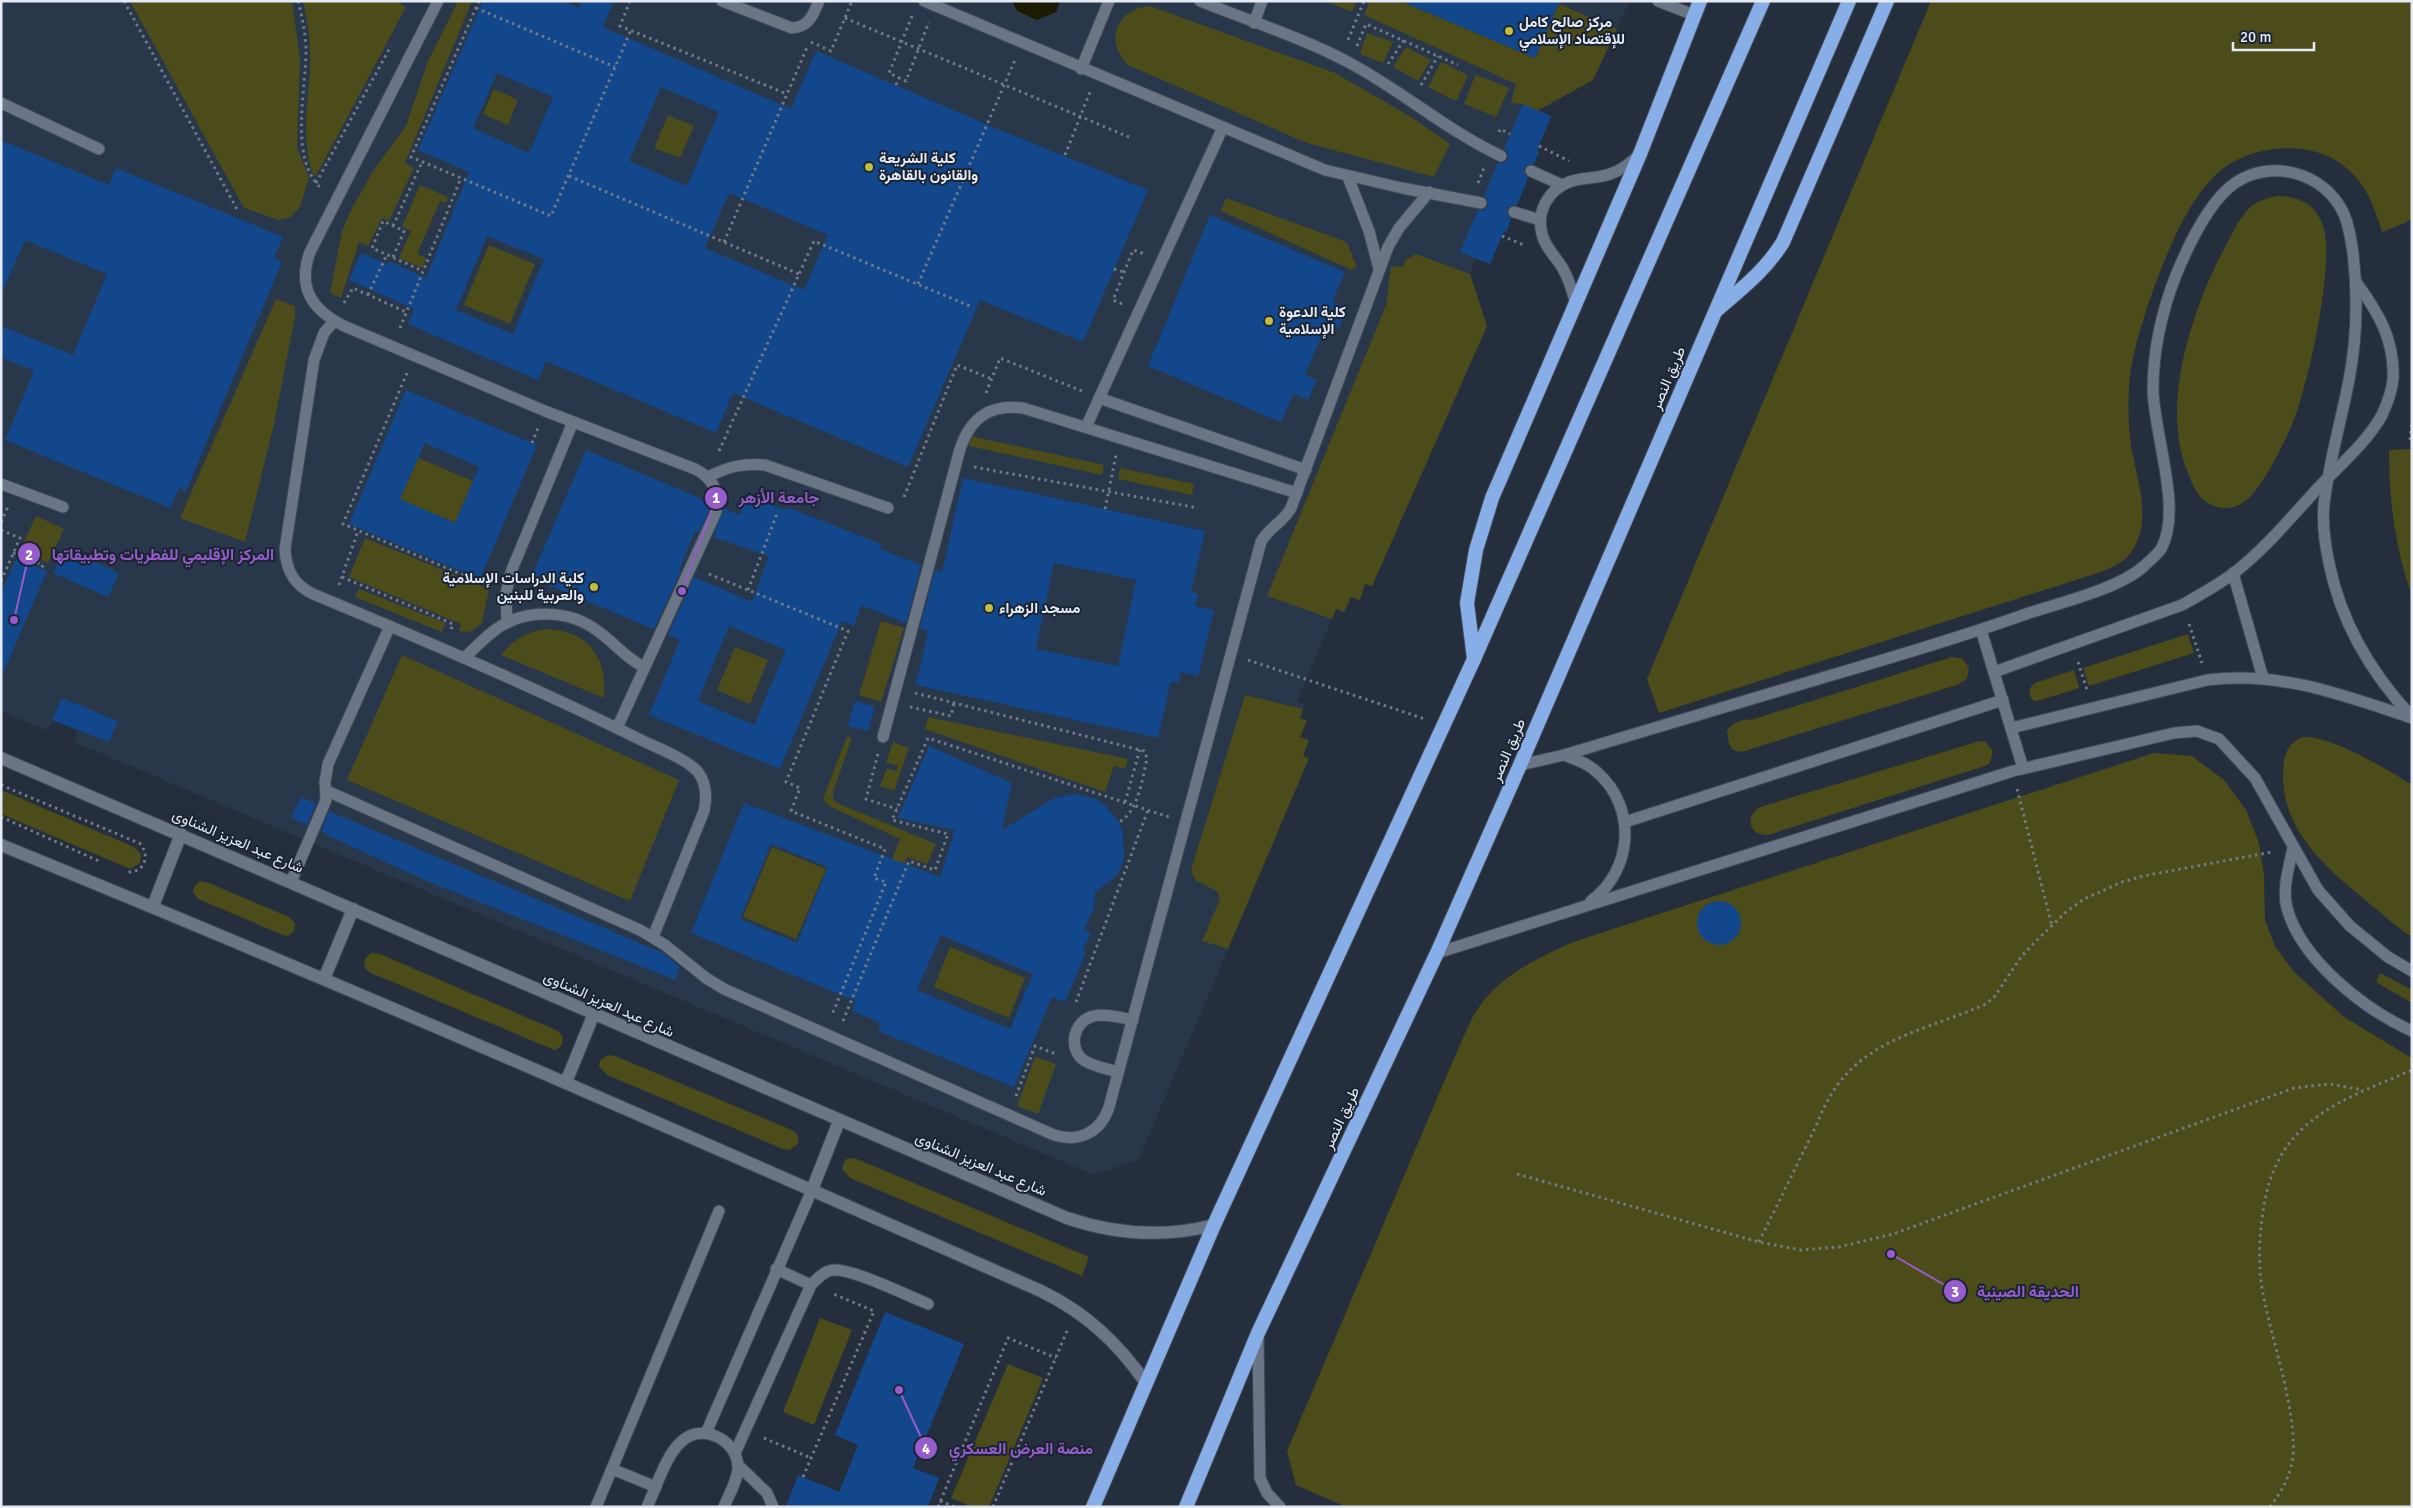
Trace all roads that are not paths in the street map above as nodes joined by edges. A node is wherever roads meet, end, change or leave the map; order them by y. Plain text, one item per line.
1 (438, 1) edge
2 (722, 1) edge
3 (819, 1) edge
4 (924, 1) edge
5 (1109, 1) edge
6 (1200, 1) edge
7 (1262, 1) edge
8 (1658, 1) edge
9 (1700, 1) edge
10 (1763, 1) edge
11 (1849, 1) edge
12 (1887, 1) edge
13 (941, 6) edge
14 (1694, 15) junction
15 (1254, 23) junction
16 (1081, 69) junction
17 (1, 103) edge
18 (1223, 127) junction
19 (99, 149) dead end
20 (1496, 153) road end
21 (1640, 154) junction
22 (1532, 171) dead end
23 (1348, 177) junction
24 (1562, 185) junction
25 (1429, 192) junction
26 (1476, 201) road end
27 (1514, 212) dead end
28 (1540, 220) junction
29 (1379, 269) junction
30 (2356, 282) junction
31 (1576, 306) junction
32 (1714, 312) junction
33 (334, 321) junction
34 (1099, 398) junction
35 (573, 422) junction
36 (1086, 427) junction
37 (1306, 470) junction
38 (708, 477) junction
39 (2328, 477) junction
40 (1, 484) edge
41 (1297, 493) junction
42 (63, 507) dead end
43 (888, 508) dead end
44 (2233, 573) junction
45 (507, 623) junction
46 (390, 626) junction
47 (1981, 630) junction
48 (464, 658) junction
49 (1474, 659) junction
50 (644, 667) junction
51 (1994, 672) junction
52 (2263, 678) junction
53 (2003, 700) junction
54 (2412, 718) edge
55 (616, 728) junction
56 (2011, 728) junction
57 (883, 737) road end
58 (1564, 755) junction
59 (1, 758) edge
60 (1520, 765) junction
61 (2018, 770) junction
62 (326, 791) junction
63 (1625, 822) junction
64 (181, 834) junction
65 (1, 844) edge
66 (2293, 848) junction
67 (291, 882) junction
68 (153, 906) junction
69 (1583, 906) junction
70 (353, 909) junction
71 (653, 937) junction
72 (1437, 953) junction
73 (2412, 970) edge
74 (324, 979) junction
75 (593, 1016) junction
76 (1133, 1020) junction
77 (2412, 1031) edge
78 (1118, 1072) junction
79 (566, 1082) junction
80 (839, 1121) junction
81 (812, 1190) junction
82 (719, 1211) dead end
83 (1214, 1225) junction
84 (776, 1269) junction
85 (812, 1285) junction
86 (928, 1304) dead end
87 (1258, 1333) junction
88 (1146, 1382) junction
89 (706, 1433) junction
90 (735, 1453) junction
91 (738, 1465) junction
92 (612, 1469) junction
93 (656, 1487) junction
94 (596, 1507) edge
95 (647, 1507) edge
96 (724, 1507) edge
97 (773, 1507) edge
98 (1093, 1507) edge
99 (1186, 1507) edge
100 (1280, 1507) edge

1 - 33 lane
2 - 3 lane
4 - 13 lane
5 - 16 lane
6 - 15 lane
7 - 15 lane
8 - 14 lane
9 - 14 highway
10 - 49 highway
11 - 32 highway, طريق النصر
12 - 32 highway
13 - 16 lane
14 - 21 highway
15 - 20 lane
16 - 18 lane
17 - 19 lane
18 - 23 lane
18 - 34 lane
21 - 24 lane
21 - 31 highway
22 - 24 lane
23 - 25 lane
23 - 29 lane
24 - 28 lane
25 - 26 lane
25 - 29 lane
27 - 28 lane
28 - 31 lane
29 - 37 lane
30 - 39 lane
30 - 39 lane
30 - 47 lane
31 - 49 highway
32 - 60 highway, طريق النصر
33 - 35 lane
33 - 46 lane
34 - 36 lane
34 - 37 lane
35 - 38 lane
35 - 45 lane
36 - 41 lane
36 - 57 lane
37 - 41 lane
38 - 43 lane
38 - 50 lane
39 - 44 lane
39 - 54 lane
40 - 42 lane
41 - 76 lane
44 - 51 lane
44 - 52 lane
45 - 48 lane
45 - 50 lane
46 - 48 lane
46 - 62 lane
47 - 51 lane
47 - 58 lane
48 - 55 lane
49 - 83 highway
50 - 55 lane
51 - 53 lane
52 - 54 lane
52 - 56 lane
53 - 56 lane
53 - 63 lane
55 - 71 lane
56 - 61 lane
58 - 60 lane
58 - 63 lane
59 - 64 street, شارع عبد العزيز الشناوى
60 - 72 highway, طريق النصر
61 - 66 lane
61 - 69 lane
62 - 67 lane
62 - 71 lane
63 - 69 lane
64 - 67 street, شارع عبد العزيز الشناوى
64 - 68 street
65 - 68 street
66 - 73 lane
66 - 77 lane
67 - 70 street, شارع عبد العزيز الشناوى
68 - 74 street
69 - 72 lane
70 - 74 street
70 - 75 street, شارع عبد العزيز الشناوى
71 - 78 lane
72 - 87 highway, طريق النصر
74 - 79 street
75 - 79 street
75 - 80 street, شارع عبد العزيز الشناوى
76 - 78 lane
76 - 78 lane
79 - 81 street
80 - 81 street
80 - 83 street, شارع عبد العزيز الشناوى
81 - 84 lane
81 - 88 street
82 - 92 lane
83 - 88 highway
84 - 85 lane
84 - 89 lane
85 - 86 lane
85 - 90 lane
87 - 99 highway, طريق النصر
87 - 100 lane
88 - 98 highway
89 - 90 lane
89 - 93 lane
90 - 91 lane
91 - 96 lane
91 - 97 lane
92 - 93 lane
92 - 94 lane
93 - 95 lane

